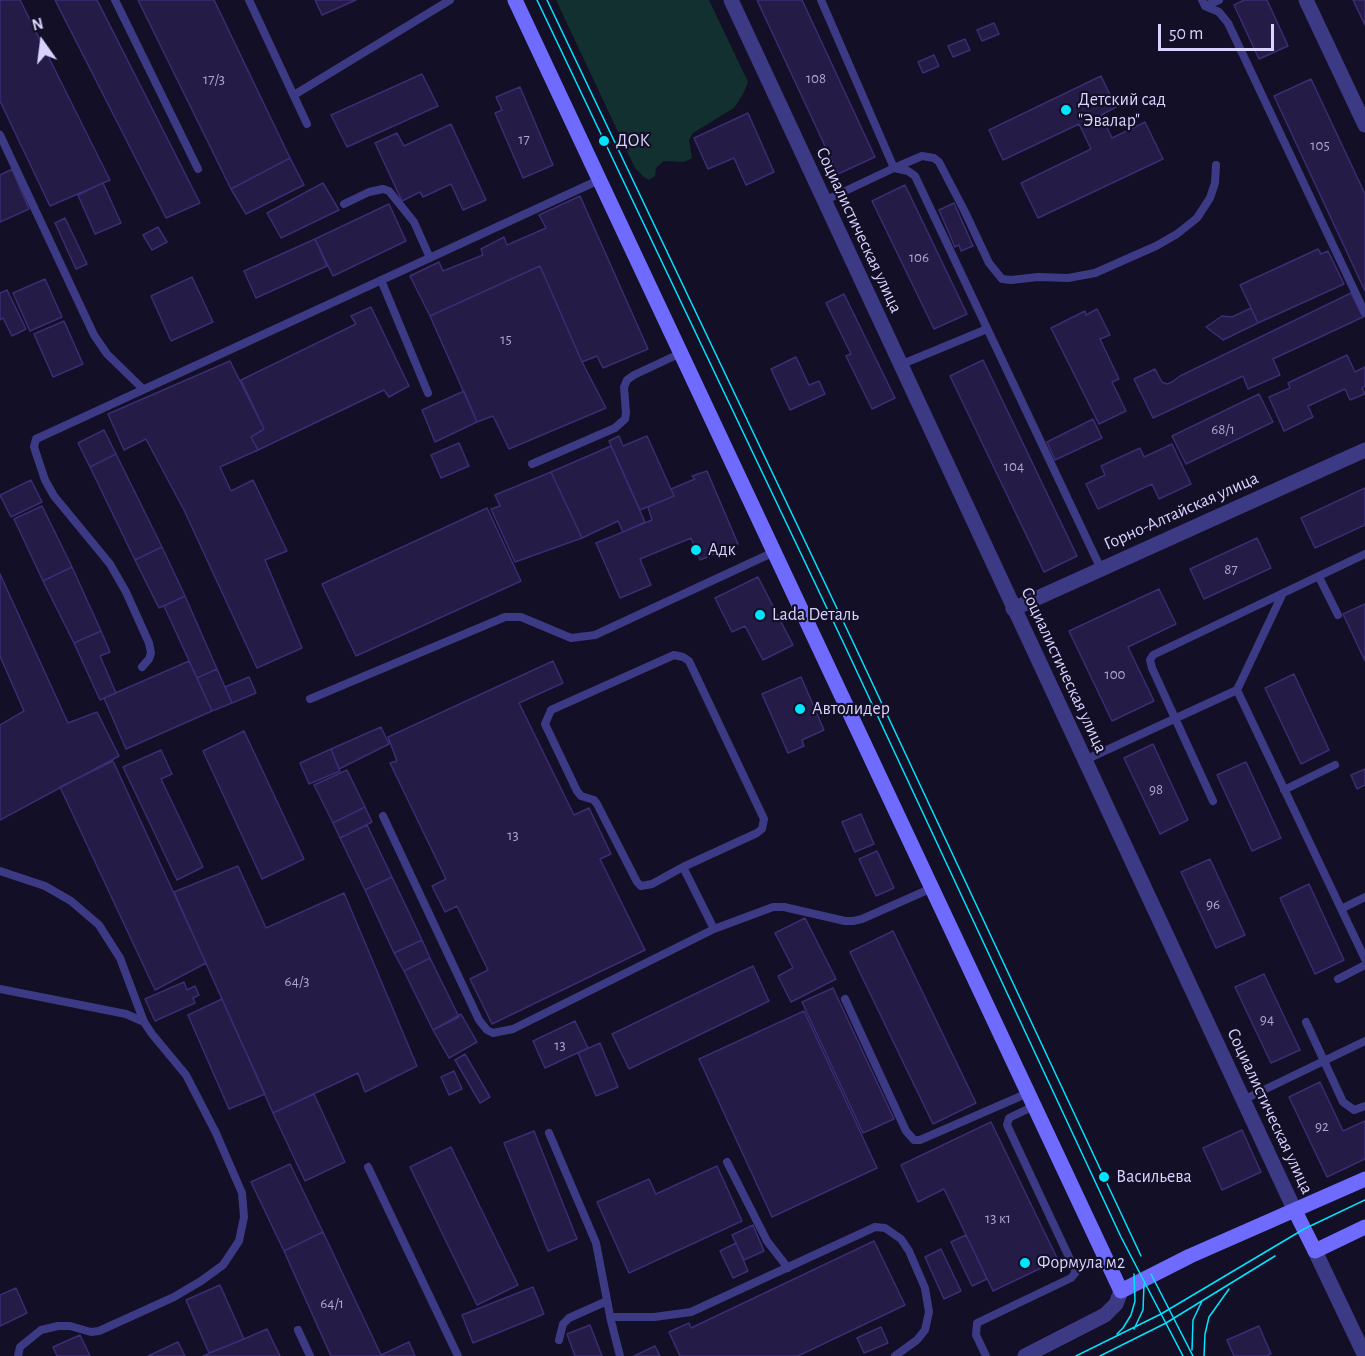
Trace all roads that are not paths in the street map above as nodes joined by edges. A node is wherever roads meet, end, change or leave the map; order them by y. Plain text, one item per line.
1 (116, 0) edge
2 (249, 0) edge
3 (515, 0) edge
4 (731, 0) edge
5 (820, 0) edge
6 (1219, 0) edge
7 (1306, 0) edge
8 (448, 1) edge
9 (1203, 3) edge
10 (294, 95) junction
11 (1363, 116) edge
12 (307, 124) dead end
13 (0, 135) edge
14 (1216, 165) dead end
15 (894, 168) junction
16 (198, 169) dead end
17 (600, 180) junction
18 (824, 201) junction
19 (344, 204) dead end
20 (430, 258) junction
21 (381, 280) junction
22 (1365, 313) edge
23 (987, 329) junction
24 (681, 353) junction
25 (900, 365) junction
26 (143, 389) junction
27 (428, 393) dead end
28 (1365, 450) edge
29 (532, 464) dead end
30 (774, 552) junction
31 (1365, 554) edge
32 (1101, 569) junction
33 (1319, 577) junction
34 (1282, 595) junction
35 (1013, 609) junction
36 (1338, 615) dead end
37 (142, 667) dead end
38 (1237, 690) junction
39 (310, 699) dead end
40 (1175, 718) junction
41 (1085, 760) junction
42 (1335, 765) dead end
43 (1284, 790) junction
44 (1213, 801) dead end
45 (383, 816) dead end
46 (683, 867) junction
47 (0, 871) edge
48 (932, 888) junction
49 (1365, 897) edge
50 (1341, 909) junction
51 (714, 930) junction
52 (1365, 959) edge
53 (1365, 965) edge
54 (1338, 979) dead end
55 (0, 989) edge
56 (845, 999) dead end
57 (144, 1022) junction
58 (1305, 1022) dead end
59 (1365, 1041) edge
60 (1325, 1062) junction
61 (1031, 1100) junction
62 (1243, 1100) junction
63 (1365, 1106) edge
64 (549, 1133) dead end
65 (727, 1162) dead end
66 (368, 1167) dead end
67 (1365, 1179) edge
68 (1295, 1211) junction
69 (1365, 1227) edge
70 (1315, 1251) junction
71 (788, 1268) junction
72 (1121, 1291) junction
73 (607, 1301) junction
74 (610, 1317) junction
75 (298, 1330) dead end
76 (559, 1340) dead end
77 (18, 1356) edge
78 (310, 1356) edge
79 (458, 1356) edge
80 (620, 1356) edge
81 (895, 1356) edge
82 (986, 1356) edge
83 (1025, 1356) edge
84 (1365, 1356) edge

1 - 16 lane
2 - 10 lane
3 - 17 main road
4 - 18 street, Социалистическая улица
5 - 15 lane
6 - 9 lane
7 - 11 street
8 - 10 lane
9 - 22 lane
10 - 12 lane
13 - 26 lane
14 - 15 lane
15 - 18 lane
15 - 23 lane
17 - 20 lane
17 - 24 main road
18 - 25 street, Социалистическая улица
19 - 20 lane
20 - 21 lane
21 - 26 lane
21 - 27 lane
23 - 25 lane
23 - 32 lane
24 - 29 lane
24 - 30 main road
25 - 35 street, Социалистическая улица
26 - 37 lane
28 - 32 street, Горно-Алтайская улица
30 - 39 lane
30 - 48 main road
31 - 33 lane
32 - 35 street, Горно-Алтайская улица
33 - 34 lane
33 - 36 lane
34 - 38 lane
34 - 40 lane
35 - 41 street, Социалистическая улица
38 - 40 lane
38 - 43 lane
40 - 41 lane
40 - 44 lane
41 - 62 street, Социалистическая улица
42 - 43 lane
43 - 50 lane
45 - 51 lane
46 - 46 lane
46 - 51 lane
47 - 57 lane
48 - 51 lane
48 - 61 main road
49 - 50 lane
50 - 52 lane
53 - 54 lane
55 - 57 lane
56 - 61 lane
57 - 77 lane
58 - 60 lane
59 - 60 lane
60 - 62 lane
60 - 63 lane
61 - 72 main road
61 - 82 lane
62 - 68 street, Социалистическая улица
64 - 73 lane
65 - 71 lane
66 - 79 lane
67 - 68 main road
68 - 70 main road, Социалистическая улица
68 - 72 main road
69 - 70 main road
70 - 84 street, Социалистическая улица
71 - 74 lane
71 - 81 lane
72 - 83 street
73 - 74 lane
73 - 76 lane
74 - 80 lane
75 - 78 lane

